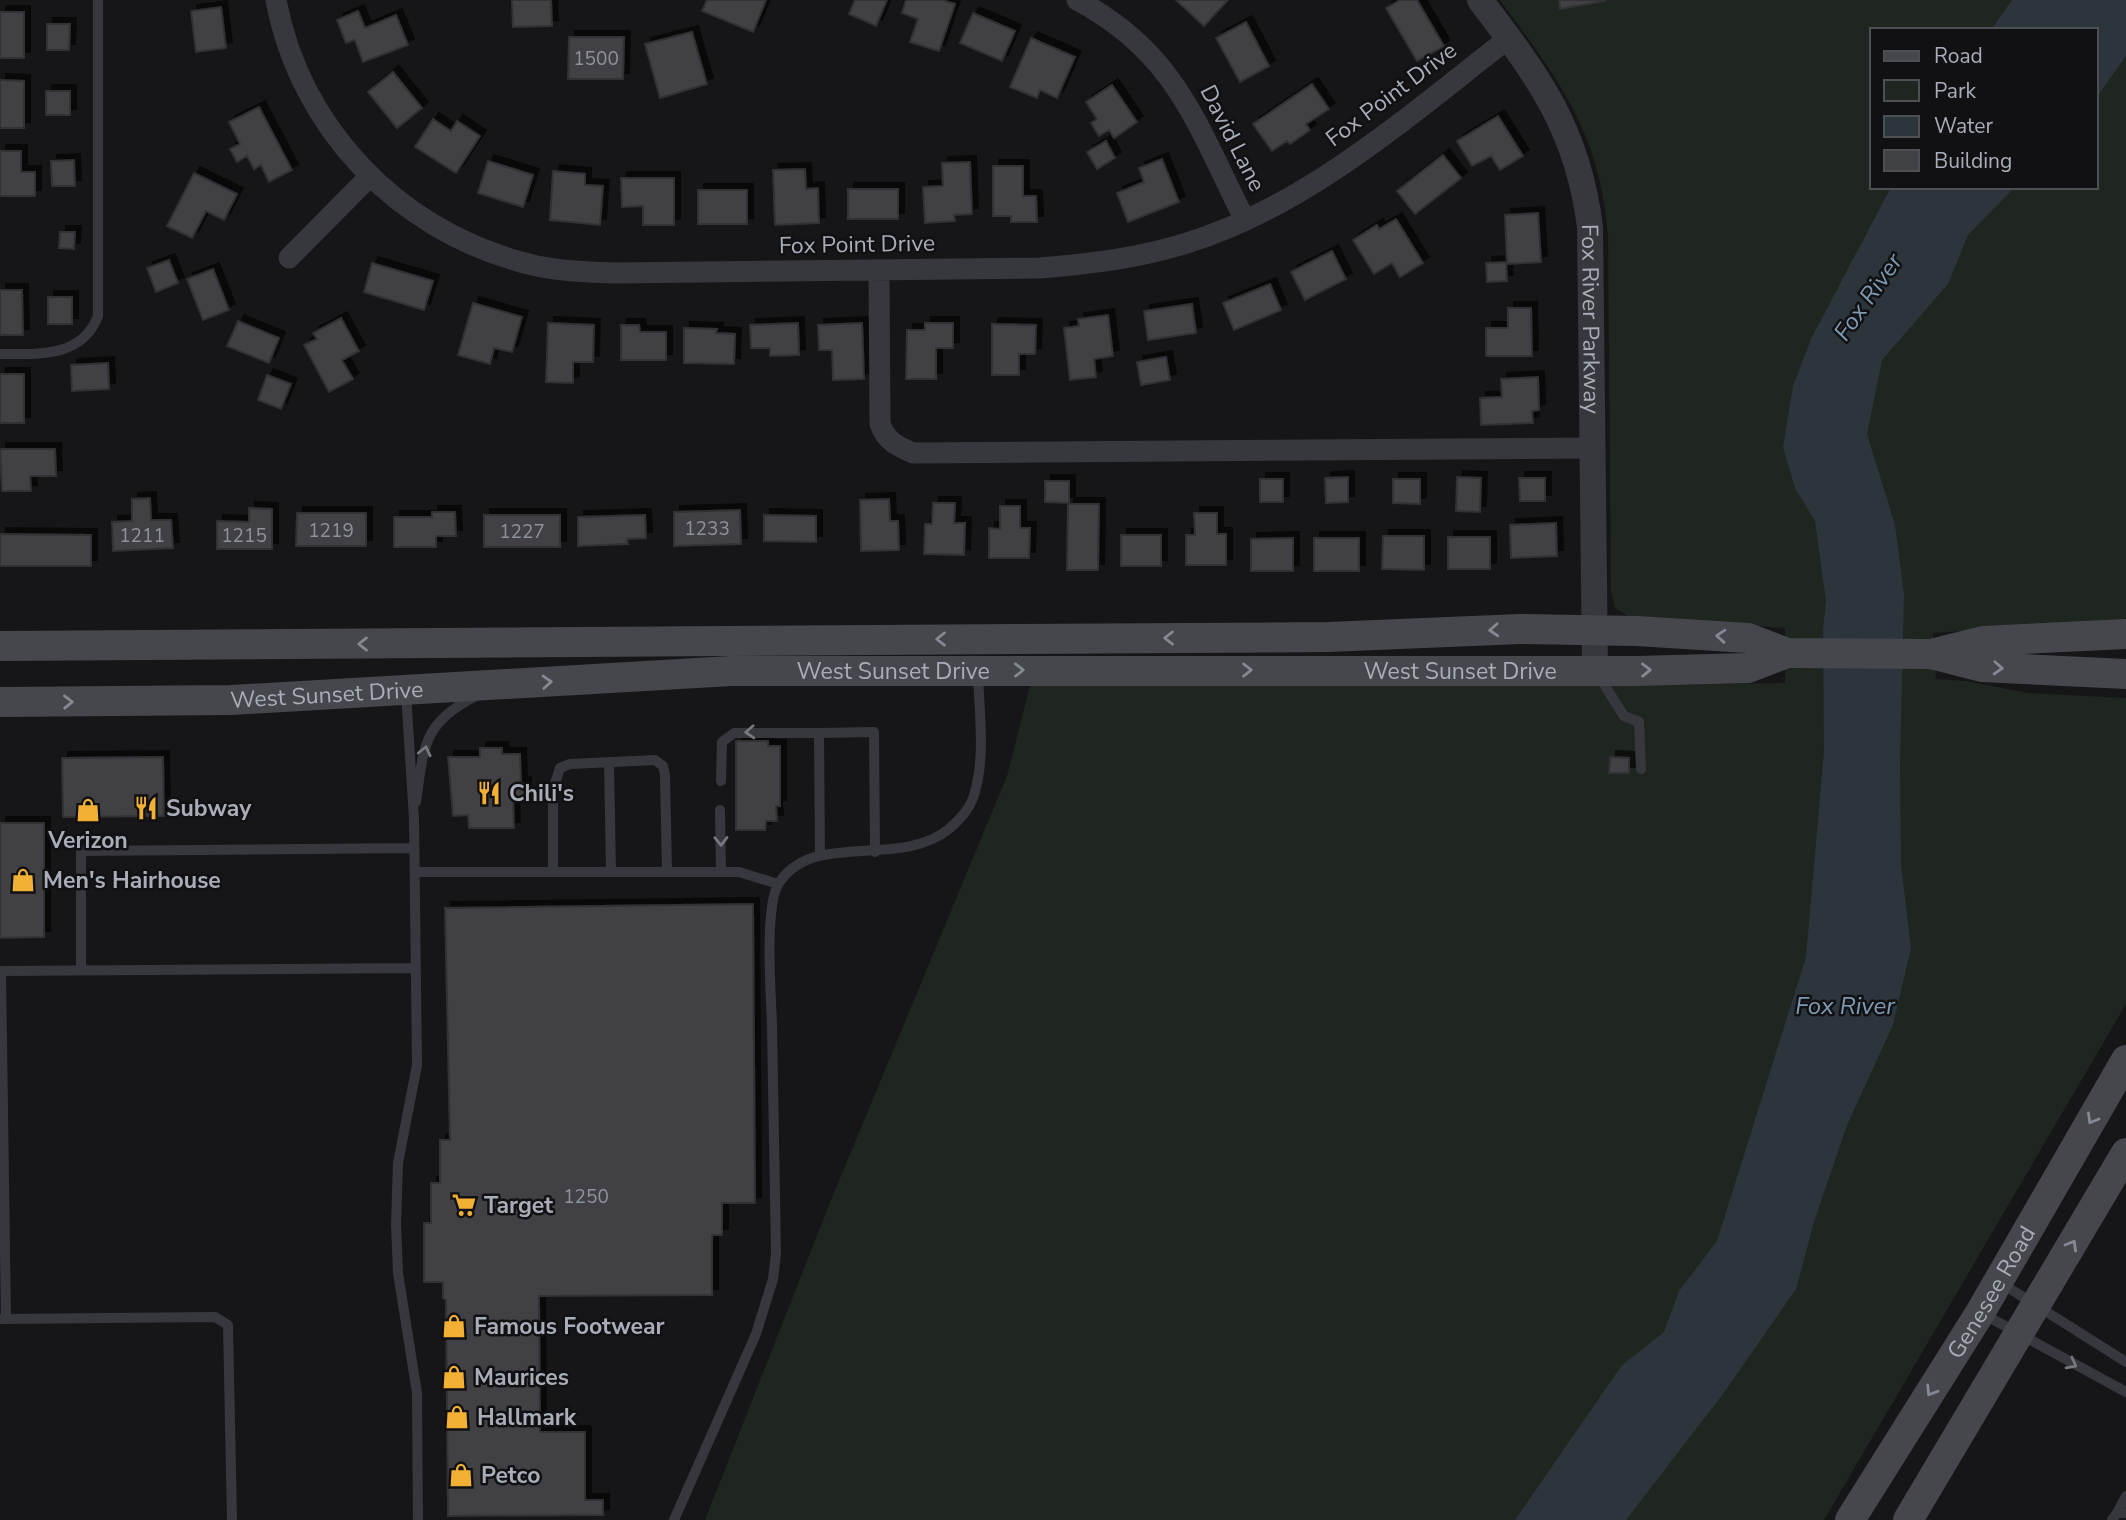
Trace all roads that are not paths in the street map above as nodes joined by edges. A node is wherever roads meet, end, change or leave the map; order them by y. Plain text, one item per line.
1 (98, 0) edge
2 (276, 0) edge
3 (1077, 0) edge
4 (1480, 0) edge
5 (1509, 38) junction
6 (369, 177) junction
7 (1245, 219) junction
8 (289, 258) dead end
9 (879, 270) junction
10 (0, 354) edge
11 (1592, 448) junction
12 (1594, 629) junction
13 (2126, 634) edge
14 (578, 643) junction
15 (431, 644) junction
16 (0, 646) edge
17 (1787, 653) junction
18 (1931, 654) junction
19 (977, 655) junction
20 (1595, 670) junction
21 (2126, 674) edge
22 (507, 684) junction
23 (405, 690) junction
24 (337, 694) junction
25 (0, 702) edge
26 (818, 733) junction
27 (609, 762) junction
28 (1641, 769) dead end
29 (721, 781) dead end
30 (720, 810) dead end
31 (414, 819) junction
32 (414, 848) junction
33 (875, 852) junction
34 (820, 856) junction
35 (415, 872) junction
36 (553, 872) junction
37 (611, 872) junction
38 (667, 872) junction
39 (721, 872) junction
40 (778, 884) junction
41 (416, 968) junction
42 (81, 970) junction
43 (1, 971) edge
44 (2126, 1060) edge
45 (2126, 1153) edge
46 (1998, 1282) junction
47 (2038, 1304) junction
48 (1980, 1313) junction
49 (3, 1319) edge
50 (2019, 1336) junction
51 (2126, 1362) edge
52 (2126, 1392) edge
53 (2126, 1496) edge
54 (2118, 1515) edge
55 (232, 1520) edge
56 (418, 1520) edge
57 (674, 1520) edge
58 (1850, 1520) edge
59 (1908, 1520) edge

1 - 10 lane
2 - 6 street, Fox Point Drive
3 - 7 street, David Lane
4 - 5 street, Fox River Parkway
5 - 7 street, Fox Point Drive
5 - 11 street, Fox River Parkway
6 - 8 street
6 - 9 street, Fox Point Drive
7 - 9 street, Fox Point Drive
9 - 11 street
11 - 12 street, Fox River Parkway
17 -> 12 main road, West Sunset Drive
12 -> 19 main road, West Sunset Drive
12 - 20 street, Fox River Parkway
13 - 18 main road, West Sunset Drive
14 - 15 main road, West Sunset Drive
19 -> 14 main road, West Sunset Drive
14 - 23 main road
15 -> 16 main road, West Sunset Drive
15 - 24 main road
17 - 18 main road, West Sunset Drive
20 -> 17 main road, West Sunset Drive
18 -> 21 main road, West Sunset Drive
19 -> 20 main road, West Sunset Drive
22 -> 19 main road, West Sunset Drive
19 - 33 lane
20 - 28 lane
22 - 23 main road, West Sunset Drive
31 -> 22 lane
23 - 24 main road, West Sunset Drive
23 - 31 lane
25 -> 24 main road, West Sunset Drive
26 -> 29 lane
26 - 33 lane
26 - 34 lane
27 - 36 lane
27 - 37 lane
27 - 38 lane
30 -> 39 lane
31 - 32 lane
32 - 35 lane
32 - 42 lane
33 - 34 lane
34 - 40 lane
35 - 36 lane
35 - 41 lane
36 - 37 lane
37 - 38 lane
38 - 39 lane
39 - 40 lane
40 - 57 lane
41 - 42 lane
41 - 56 lane
42 - 43 lane
43 - 49 lane
44 -> 46 main road, Genesee Road
47 -> 45 main road, Genesee Road
46 - 47 lane
46 - 48 main road, Genesee Road
47 - 50 main road, Genesee Road
47 - 51 lane
48 - 50 lane
48 -> 58 main road, Genesee Road
49 - 55 lane
50 -> 52 lane
50 - 59 main road, Genesee Road
53 - 54 lane

